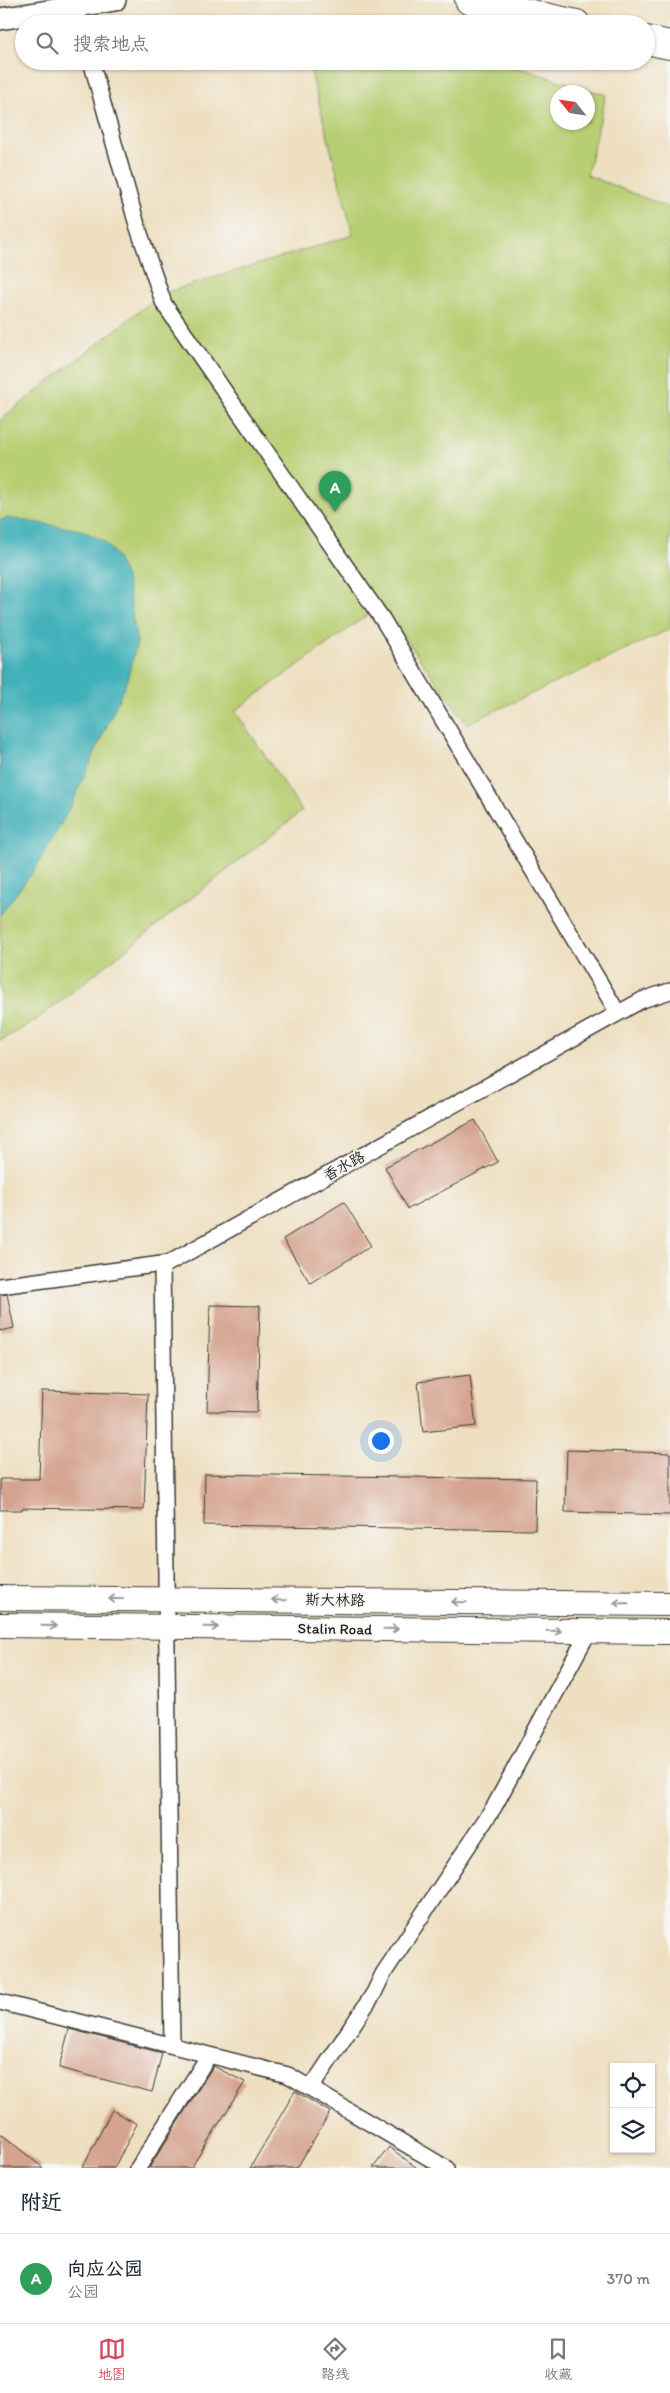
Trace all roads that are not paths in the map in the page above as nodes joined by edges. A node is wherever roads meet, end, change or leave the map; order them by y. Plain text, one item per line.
1 (115, 0) edge
2 (469, 0) edge
3 (79, 15) edge
4 (536, 15) edge
5 (15, 18) edge
6 (0, 19) edge
7 (655, 42) edge
8 (670, 45) edge
9 (94, 70) edge
10 (670, 991) edge
11 (618, 1013) junction
12 (162, 1264) junction
13 (0, 1286) edge
14 (0, 1598) edge
15 (167, 1599) junction
16 (670, 1604) edge
17 (0, 1625) edge
18 (167, 1627) junction
19 (589, 1631) junction
20 (670, 1632) edge
21 (0, 2002) edge
22 (172, 2046) junction
23 (209, 2055) junction
24 (311, 2088) junction
25 (138, 2168) edge
26 (446, 2168) edge

1 - 3 street
2 - 4 highway
5 - 6 street
7 - 8 highway
9 - 11 street
10 - 11 street, 香水路
11 - 12 street, 香水路
12 - 13 street, 香水路
12 - 15 street
15 -> 14 main road, 斯大林路
16 -> 15 main road, 斯大林路
15 - 18 street
17 -> 18 main road, Stalin Road
18 -> 19 main road, Stalin Road
18 - 22 street
19 - 20 main road, Stalin Road
19 - 24 street
21 - 22 street
22 - 23 street
23 - 24 street
23 - 25 street
24 - 26 street

